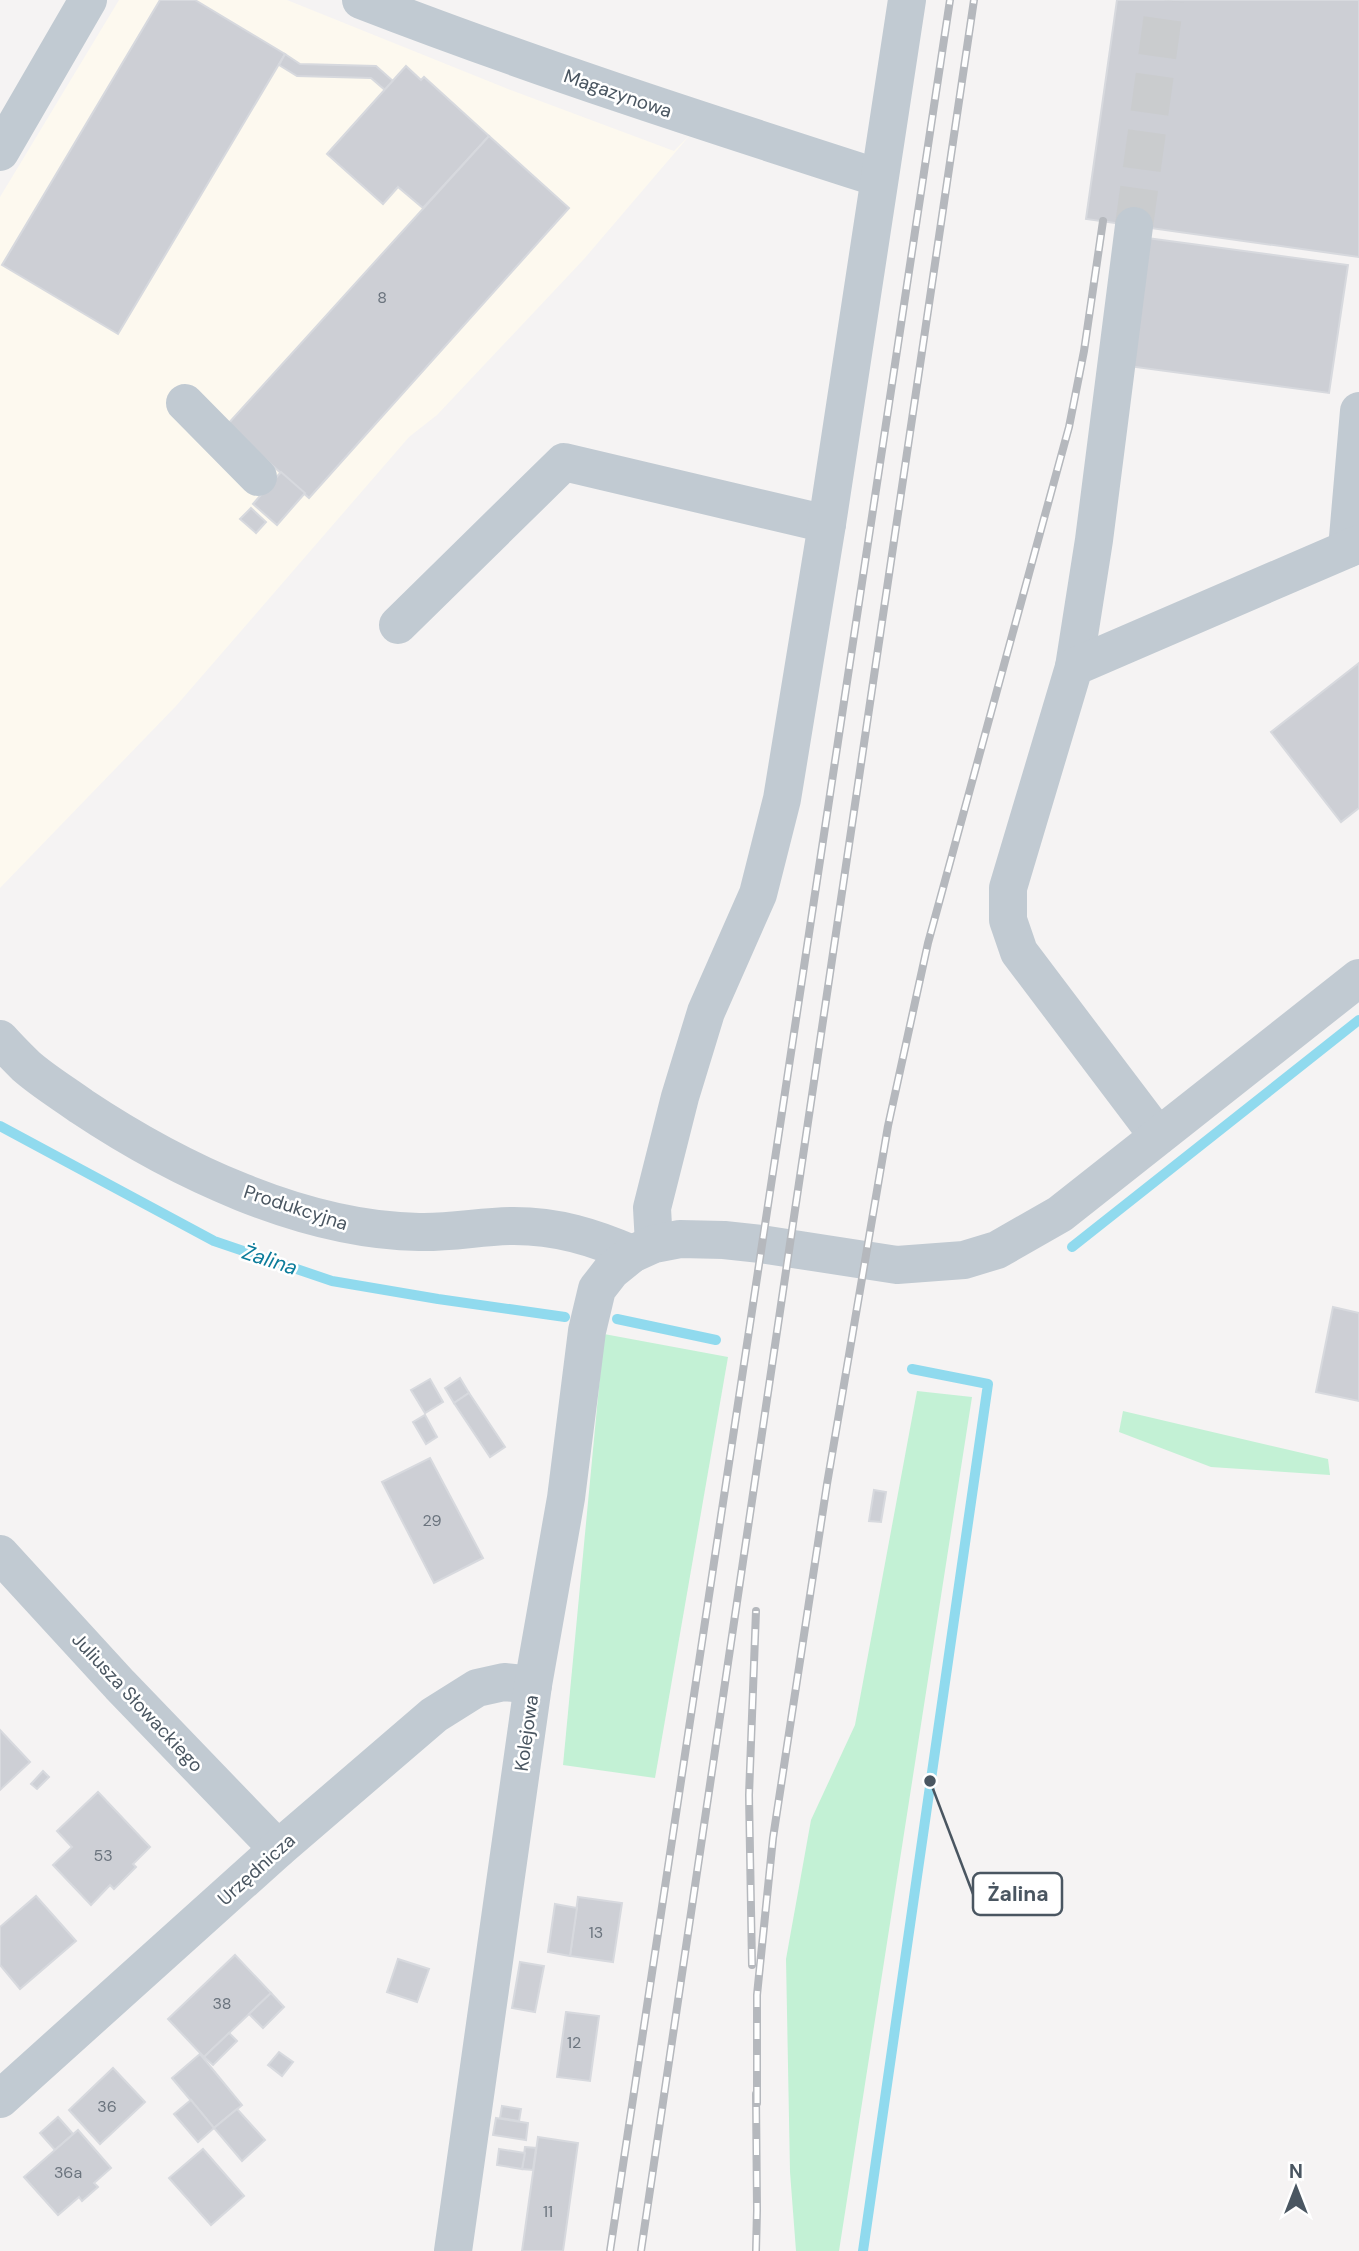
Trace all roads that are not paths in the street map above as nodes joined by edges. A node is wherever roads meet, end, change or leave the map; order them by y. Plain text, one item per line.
1 (88, 0) edge
2 (361, 0) edge
3 (907, 0) edge
4 (0, 152) edge
5 (879, 177) junction
6 (1133, 226) tunnel mouth
7 (185, 403) dead end
8 (1359, 411) edge
9 (258, 477) dead end
10 (827, 524) junction
11 (1353, 546) edge
12 (398, 625) dead end
13 (1074, 667) junction
14 (1359, 978) edge
15 (0, 1039) edge
16 (1158, 1136) junction
17 (643, 1249) junction
18 (0, 1554) edge
19 (533, 1685) junction
20 (278, 1849) junction
21 (0, 2099) edge
22 (453, 2251) edge

1 - 4 street
2 - 5 street, Magazynowa
3 - 5 street
5 - 10 street
6 - 13 street
7 - 9 street
8 - 11 street
10 - 12 street
10 - 17 street
11 - 13 street
13 - 16 street
14 - 16 street
15 - 17 street, Produkcyjna
16 - 17 street
17 - 19 street, Kolejowa
18 - 20 street, Juliusza Słowackiego
19 - 20 street, Urzędnicza
19 - 22 street, Kolejowa
20 - 21 street, Urzędnicza

